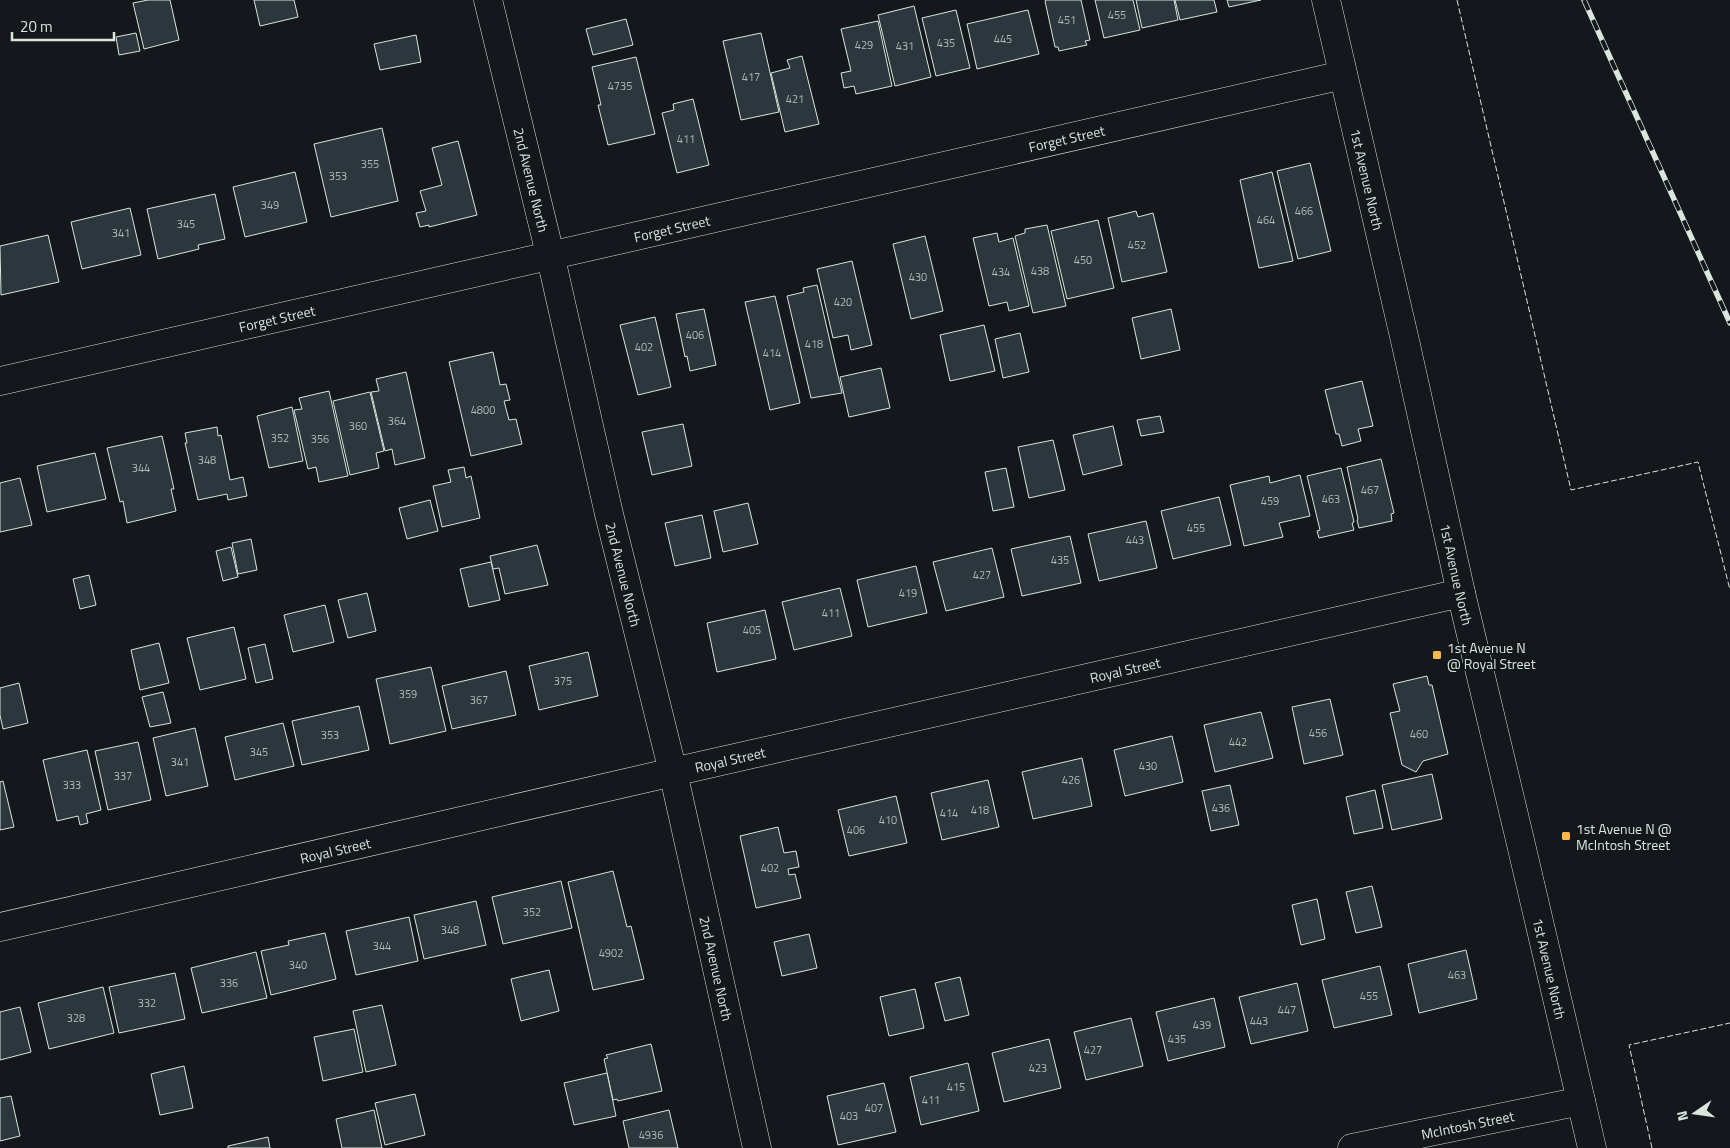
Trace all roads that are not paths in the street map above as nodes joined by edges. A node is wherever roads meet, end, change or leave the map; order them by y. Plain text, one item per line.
1 (488, 0) edge
2 (1326, 0) edge
3 (1343, 75) junction
4 (550, 254) junction
5 (0, 381) edge
6 (1460, 593) junction
7 (673, 772) junction
8 (0, 927) edge
9 (1581, 1101) junction
10 (757, 1148) edge
11 (1352, 1148) edge
12 (1592, 1148) edge

1 - 4 street, 2nd Avenue North
2 - 3 street, 1st Avenue North
3 - 4 street, Forget Street
3 - 6 street, 1st Avenue North
4 - 5 street, Forget Street
4 - 7 street, 2nd Avenue North
6 - 7 street, Royal Street
6 - 9 street, 1st Avenue North
7 - 8 street, Royal Street
7 - 10 street, 2nd Avenue North
9 - 11 street, McIntosh Street
9 - 12 street, 1st Avenue North

